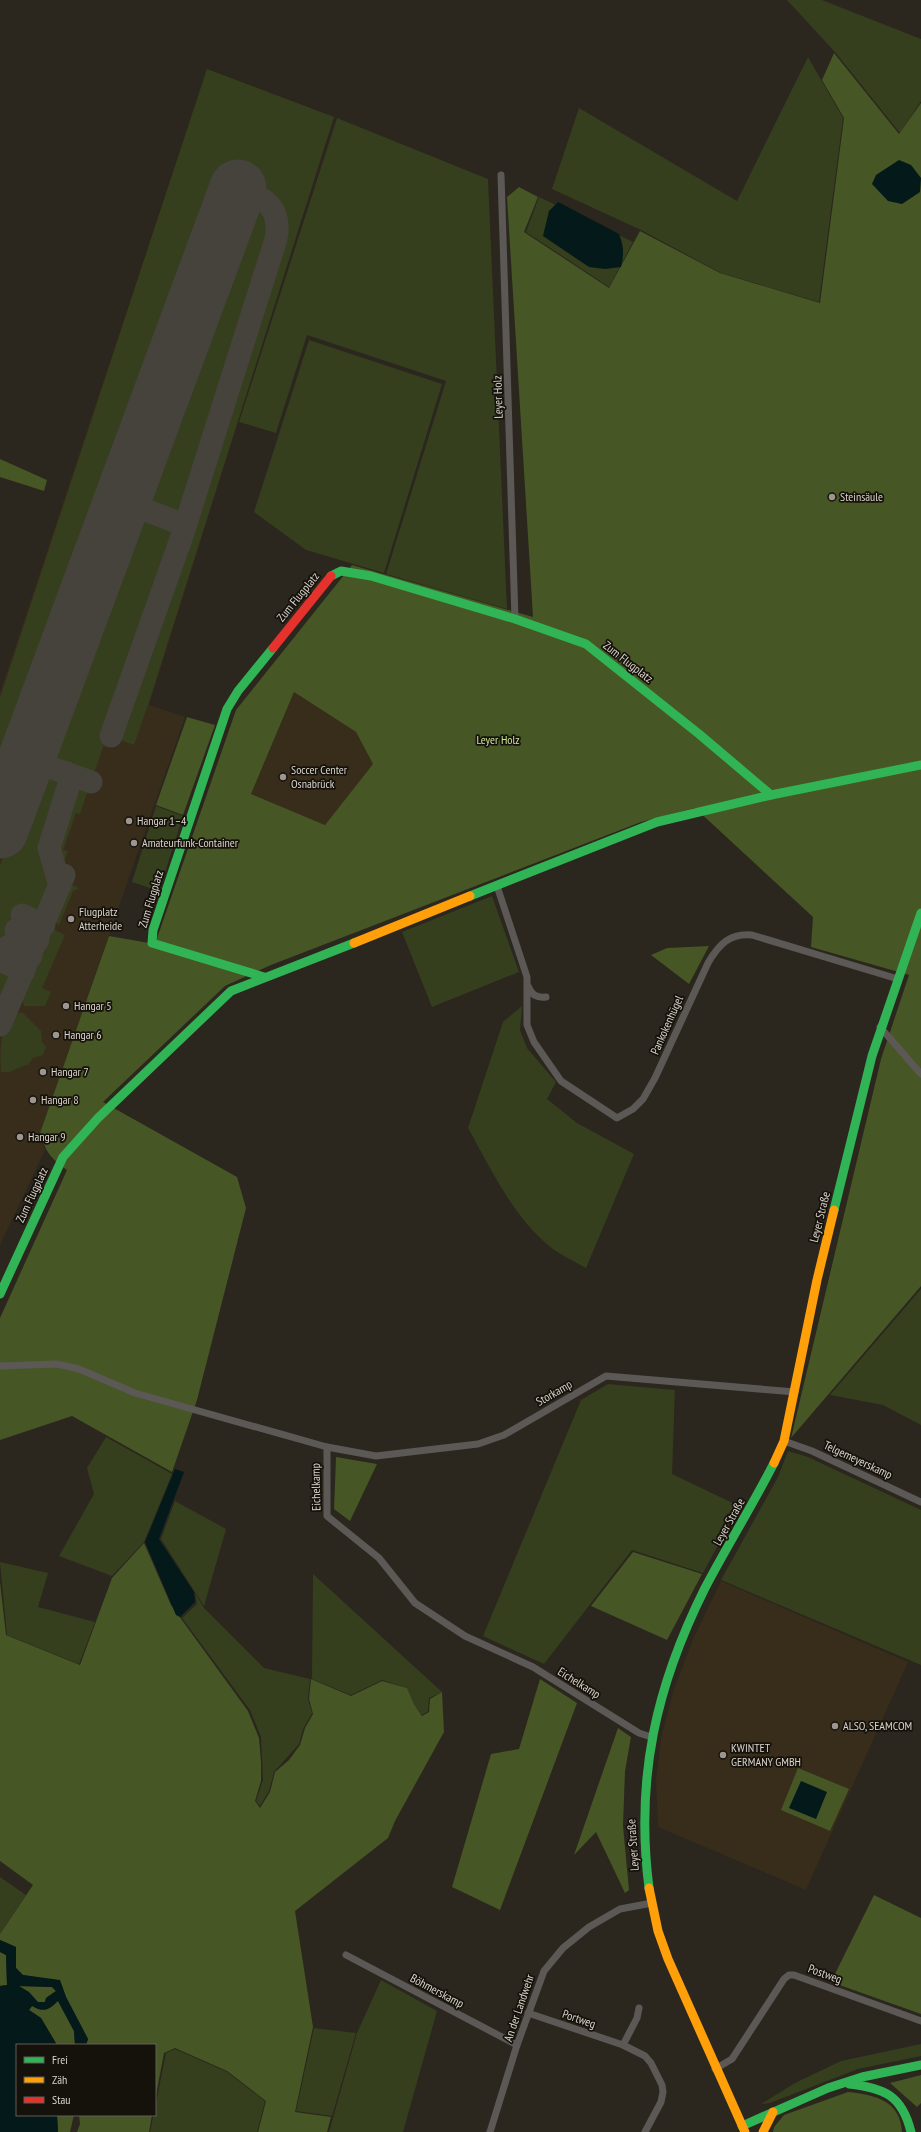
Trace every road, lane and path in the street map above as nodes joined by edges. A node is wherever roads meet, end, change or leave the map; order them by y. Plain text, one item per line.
1 (501, 175) dead end
2 (515, 619) junction
3 (921, 765) edge
4 (771, 794) junction
5 (497, 886) junction
6 (921, 913) edge
7 (264, 977) junction
8 (898, 979) junction
9 (528, 985) junction
10 (546, 997) dead end
11 (880, 1027) junction
12 (921, 1074) edge
13 (0, 1294) edge
14 (1, 1367) edge
15 (795, 1392) junction
16 (784, 1442) junction
17 (327, 1447) junction
18 (921, 1502) edge
19 (651, 1737) junction
20 (652, 1903) junction
21 (346, 1955) dead end
22 (639, 2008) dead end
23 (528, 2013) junction
24 (921, 2021) edge
25 (624, 2045) junction
26 (517, 2046) junction
27 (921, 2065) edge
28 (715, 2069) junction
29 (843, 2083) junction
30 (773, 2112) junction
31 (744, 2129) edge
32 (490, 2132) edge
33 (645, 2132) edge
34 (763, 2132) edge
35 (911, 2132) edge

1 - 2 street, Leyer Holz
2 - 4 main road, Zum Flugplatz
2 - 7 main road, Zum Flugplatz
3 - 4 main road, Zum Flugplatz
4 - 5 main road, Zum Flugplatz
5 - 7 main road, Zum Flugplatz
5 - 9 street, Pankokenhügel
6 - 8 main road, Leyer Straße
7 - 13 main road, Zum Flugplatz
8 - 9 street, Pankokenhügel
8 - 11 main road, Leyer Straße
9 - 10 street
11 - 12 street
11 - 15 main road, Leyer Straße
14 - 17 street, Eichelkamp
15 - 16 main road, Leyer Straße
15 - 17 street, Storkamp
16 - 18 street, Telgemeyerskamp
16 - 19 main road, Leyer Straße
17 - 19 street, Eichelkamp
19 - 20 main road, Leyer Straße
20 - 23 street, An der Landwehr
20 - 28 main road, Leyer Straße
21 - 26 street, Böhmerskamp
22 - 25 street
23 - 25 street, Portweg
23 - 26 street, An der Landwehr
24 - 28 street, Postweg
25 - 33 street, Portweg
26 - 32 street, An der Landwehr
27 - 29 main road
28 - 31 main road, Leyer Straße
29 - 30 main road
29 - 35 main road
30 - 31 main road
30 - 34 main road

